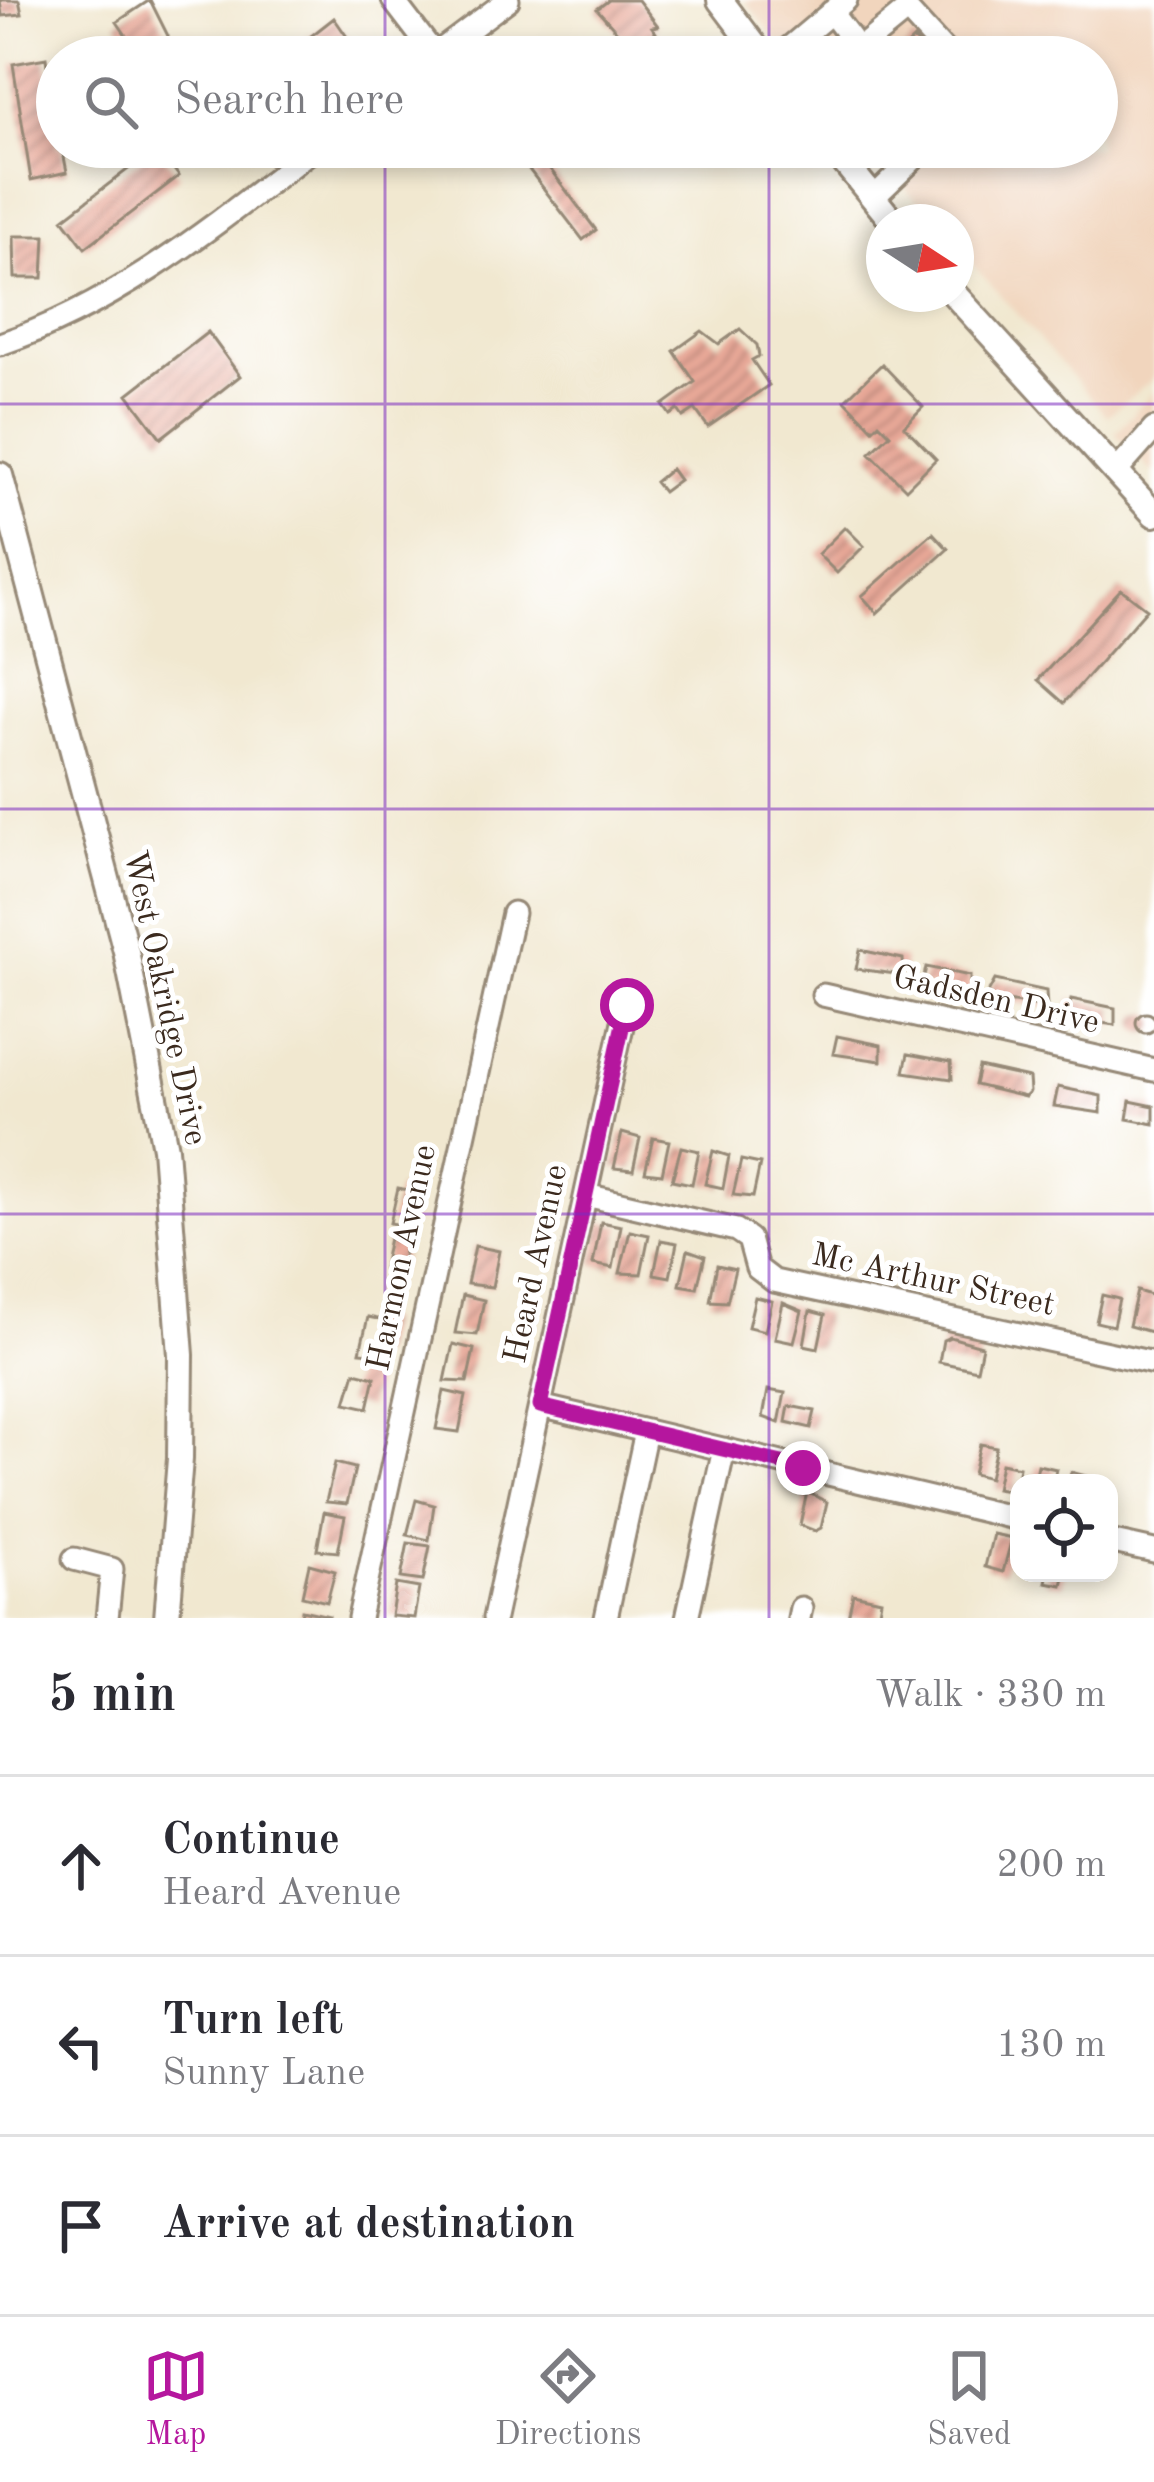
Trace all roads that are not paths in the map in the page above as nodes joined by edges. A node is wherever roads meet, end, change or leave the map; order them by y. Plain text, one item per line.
1 (393, 0) edge
2 (508, 0) edge
3 (720, 0) edge
4 (839, 6) edge
5 (419, 36) edge
6 (460, 36) edge
7 (747, 36) edge
8 (803, 36) edge
9 (853, 36) edge
10 (875, 36) edge
11 (931, 36) edge
12 (287, 168) edge
13 (849, 168) edge
14 (904, 168) edge
15 (873, 198) junction
16 (878, 204) edge
17 (970, 312) edge
18 (0, 344) edge
19 (1154, 429) edge
20 (1116, 472) junction
21 (0, 475) edge
22 (1154, 514) edge
23 (513, 913) dead end
24 (629, 994) dead end
25 (823, 995) dead end
26 (1154, 1070) edge
27 (586, 1195) junction
28 (1154, 1364) edge
29 (540, 1406) junction
30 (646, 1431) junction
31 (724, 1449) junction
32 (1010, 1517) edge
33 (1118, 1543) edge
34 (1154, 1551) edge
35 (74, 1559) dead end
36 (106, 1618) edge
37 (167, 1618) edge
38 (359, 1618) edge
39 (494, 1618) edge
40 (606, 1618) edge
41 (687, 1618) edge

1 - 5 street
2 - 6 street
3 - 7 main road
4 - 8 street
4 - 9 street
10 - 11 street
12 - 18 street
13 - 15 main road
14 - 15 street
15 - 16 main road
17 - 20 main road
19 - 20 street
20 - 22 main road
21 - 37 main road, West Oakridge Drive
23 - 38 street, Harmon Avenue
24 - 27 street, Heard Avenue
25 - 26 street, Gadsden Drive
27 - 28 street, Mc Arthur Street
27 - 29 street, Heard Avenue
29 - 30 street
29 - 39 street, Heard Avenue
30 - 31 street
30 - 40 street
31 - 32 street
31 - 41 street
33 - 34 street
35 - 36 street

